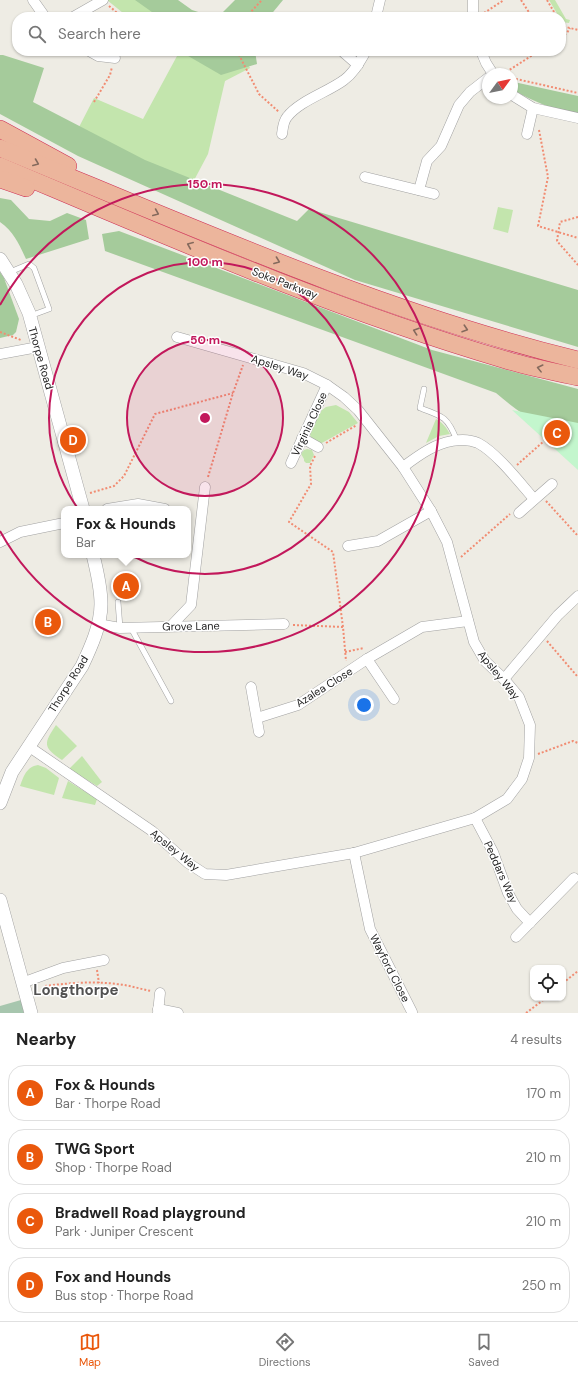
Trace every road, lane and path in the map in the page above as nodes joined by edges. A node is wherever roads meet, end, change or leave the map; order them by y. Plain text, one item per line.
1 (33, 0) edge
2 (102, 0) edge
3 (262, 0) edge
4 (380, 0) edge
5 (473, 0) edge
6 (504, 0) edge
7 (522, 0) edge
8 (547, 0) edge
9 (41, 12) edge
10 (82, 12) edge
11 (116, 12) edge
12 (251, 12) edge
13 (377, 12) edge
14 (473, 12) edge
15 (486, 12) edge
16 (529, 12) edge
17 (554, 12) edge
18 (566, 27) edge
19 (570, 28) junction
20 (578, 30) edge
21 (566, 34) edge
22 (98, 56) edge
23 (240, 56) edge
24 (348, 56) edge
25 (363, 56) edge
26 (483, 56) edge
27 (531, 56) edge
28 (115, 58) joint
29 (358, 65) junction
30 (489, 68) edge
31 (512, 68) edge
32 (518, 79) edge
33 (482, 83) edge
34 (578, 93) edge
35 (518, 99) edge
36 (94, 102) dead end
37 (533, 108) junction
38 (286, 118) junction
39 (578, 118) edge
40 (0, 129) edge
41 (282, 134) dead end
42 (527, 134) dead end
43 (0, 148) edge
44 (0, 166) edge
45 (365, 177) dead end
46 (0, 179) edge
47 (419, 190) junction
48 (434, 194) dead end
49 (138, 205) junction
50 (578, 217) edge
51 (133, 222) junction
52 (558, 232) junction
53 (578, 238) edge
54 (0, 259) edge
55 (578, 265) edge
56 (9, 273) junction
57 (29, 316) junction
58 (177, 337) dead end
59 (38, 347) junction
60 (0, 354) edge
61 (246, 356) junction
62 (578, 360) edge
63 (578, 378) edge
64 (328, 385) junction
65 (424, 389) dead end
66 (233, 393) junction
67 (366, 419) junction
68 (302, 438) junction
69 (544, 440) dead end
70 (457, 441) junction
71 (318, 447) junction
72 (291, 463) dead end
73 (403, 467) junction
74 (509, 471) junction
75 (552, 484) dead end
76 (205, 487) joint
77 (79, 496) junction
78 (537, 497) junction
79 (82, 506) edge
80 (126, 506) edge
81 (149, 506) edge
82 (431, 511) junction
83 (519, 513) joint
84 (61, 524) edge
85 (578, 536) edge
86 (0, 542) edge
87 (348, 546) dead end
88 (94, 558) edge
89 (453, 564) junction
90 (578, 596) edge
91 (118, 602) dead end
92 (468, 622) junction
93 (98, 624) junction
94 (284, 624) joint
95 (170, 626) junction
96 (131, 627) junction
97 (120, 628) junction
98 (343, 628) junction
99 (541, 634) junction
100 (367, 659) junction
101 (347, 672) junction
102 (578, 675) edge
103 (504, 679) junction
104 (251, 687) dead end
105 (394, 699) dead end
106 (171, 702) dead end
107 (257, 718) junction
108 (259, 732) dead end
109 (578, 743) edge
110 (28, 746) junction
111 (529, 758) junction
112 (0, 803) edge
113 (476, 818) junction
114 (354, 853) junction
115 (574, 878) dead end
116 (0, 900) edge
117 (530, 923) junction
118 (516, 937) dead end
119 (104, 960) dead end
120 (578, 971) edge
121 (566, 981) edge
122 (23, 986) junction
123 (160, 993) joint
124 (542, 1001) edge
125 (158, 1011) edge
126 (412, 1012) dead end
127 (31, 1013) edge
128 (178, 1013) edge
129 (526, 1013) edge

1 - 9 street
2 - 10 street
2 - 11 path
3 - 12 path
4 - 13 street
5 - 14 street
6 - 15 path
7 - 16 path
8 - 17 path
18 - 19 path
19 - 20 path
19 - 21 path
22 - 28 street
23 - 38 path
24 - 29 street
25 - 29 street
26 - 30 street
27 - 31 path
28 - 36 path
29 - 38 street
32 - 34 path
33 - 47 street
35 - 37 street
37 - 39 street
37 - 42 street
37 - 52 path
38 - 41 street
40 - 49 highway
43 -> 49 highway, Soke Parkway
44 - 51 highway, Soke Parkway
45 - 47 street
46 - 51 highway
47 - 48 street
49 -> 62 highway, Soke Parkway
50 - 52 path
63 -> 51 highway, Soke Parkway
52 - 53 path
52 - 55 path
54 - 56 street, Thorpe Road
56 - 57 street, Thorpe Road
56 - 57 lane
57 - 59 street, Thorpe Road
58 - 61 street, Apsley Way
59 - 60 street
59 - 77 street, Thorpe Road
61 - 64 street, Apsley Way
61 - 66 path
64 - 67 street, Apsley Way
64 - 68 street, Virginia Close
65 - 70 lane
66 - 76 path
66 - 77 path
67 - 71 path
67 - 73 street, Apsley Way
68 - 71 street
68 - 72 street, Virginia Close
69 - 74 path
70 - 73 street
70 - 74 street
71 - 98 path
73 - 82 street, Apsley Way
74 - 78 street
75 - 78 street
76 - 95 street
77 - 79 street, Thorpe Road
78 - 83 street
78 - 85 path
80 - 81 street
82 - 87 street
82 - 89 street, Apsley Way
83 - 89 path
84 - 86 street
88 - 93 street, Thorpe Road
89 - 92 street, Apsley Way
90 - 99 street
91 - 97 lane
92 - 100 street, Azalea Close
92 - 103 street, Apsley Way
93 - 97 street, Grove Lane
93 - 110 street, Thorpe Road
94 - 95 street, Grove Lane
94 - 98 path
95 - 96 street, Grove Lane
96 - 97 street, Grove Lane
96 - 106 lane
98 - 101 path
99 - 102 path
99 - 103 street
100 - 101 street, Azalea Close
100 - 105 street
101 - 107 street, Azalea Close
103 - 111 street, Apsley Way
104 - 107 street
107 - 108 street
109 - 111 path
110 - 112 street, Thorpe Road
110 - 114 street, Apsley Way
111 - 113 street, Apsley Way
113 - 114 street, Apsley Way
113 - 117 street, Peddars Way
114 - 126 street, Wayford Close
115 - 117 street
116 - 122 street
117 - 118 street
119 - 122 street
120 - 121 path
122 - 123 path
122 - 127 street
123 - 125 street
124 - 129 path
125 - 128 street

